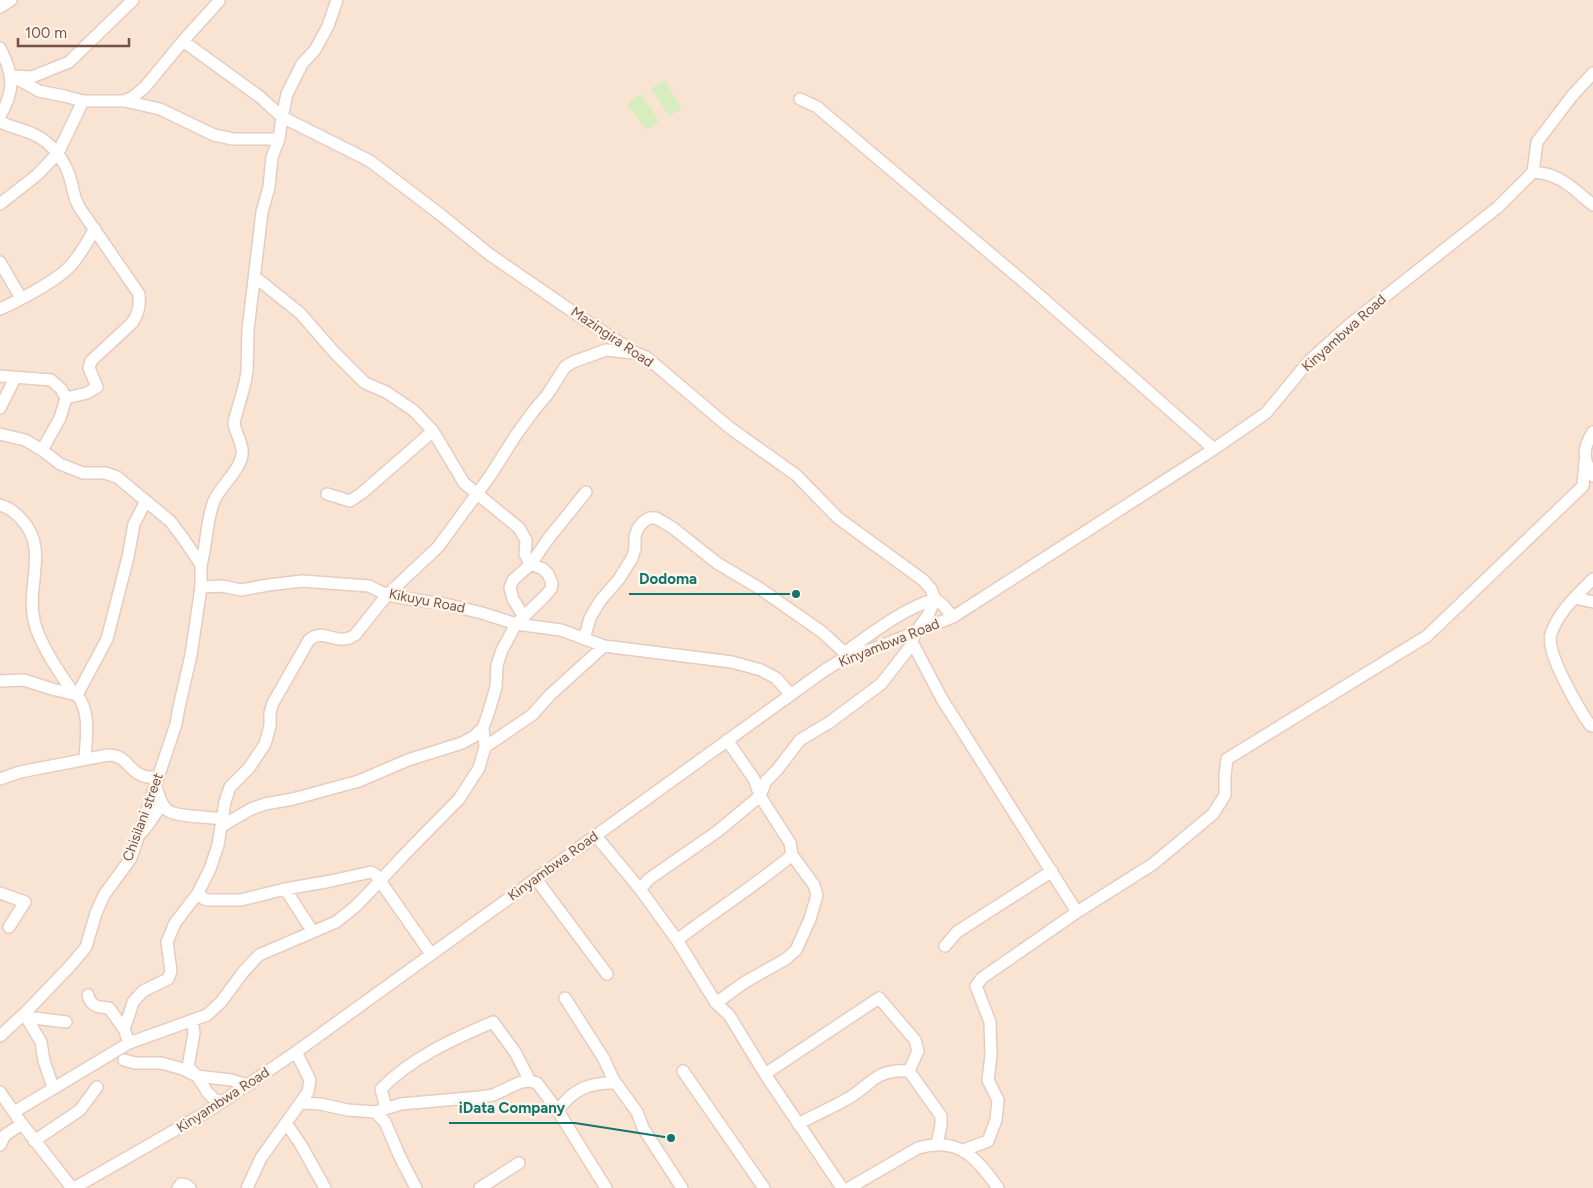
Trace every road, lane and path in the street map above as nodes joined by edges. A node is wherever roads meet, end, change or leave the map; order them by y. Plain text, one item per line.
1 (11, 0) edge
2 (132, 0) edge
3 (337, 0) edge
4 (219, 1) edge
5 (0, 7) edge
6 (183, 41) junction
7 (0, 48) edge
8 (1593, 73) edge
9 (12, 76) junction
10 (800, 99) dead end
11 (84, 101) junction
12 (124, 101) junction
13 (0, 116) edge
14 (282, 117) junction
15 (0, 122) edge
16 (278, 139) junction
17 (58, 153) junction
18 (1533, 172) junction
19 (0, 204) edge
20 (1593, 205) edge
21 (95, 229) junction
22 (0, 262) edge
23 (255, 277) junction
24 (21, 298) junction
25 (0, 309) edge
26 (636, 353) junction
27 (0, 376) edge
28 (15, 378) junction
29 (66, 398) junction
30 (0, 408) edge
31 (433, 431) junction
32 (1593, 432) edge
33 (0, 434) edge
34 (1214, 449) junction
35 (42, 450) junction
36 (1585, 461) junction
37 (1593, 476) edge
38 (586, 492) dead end
39 (327, 494) dead end
40 (477, 494) junction
41 (146, 501) junction
42 (0, 505) edge
43 (531, 564) junction
44 (202, 565) junction
45 (1593, 579) edge
46 (201, 587) junction
47 (387, 595) junction
48 (1575, 598) junction
49 (935, 599) junction
50 (1593, 602) edge
51 (953, 617) junction
52 (520, 620) junction
53 (914, 637) junction
54 (584, 639) junction
55 (604, 646) junction
56 (846, 654) junction
57 (0, 682) edge
58 (76, 695) junction
59 (791, 695) junction
60 (1593, 726) edge
61 (483, 728) junction
62 (727, 740) junction
63 (485, 747) junction
64 (85, 759) junction
65 (0, 779) edge
66 (156, 780) junction
67 (760, 796) junction
68 (162, 804) junction
69 (222, 822) junction
70 (595, 835) junction
71 (138, 837) junction
72 (792, 855) junction
73 (1052, 871) junction
74 (536, 879) junction
75 (380, 881) junction
76 (285, 889) junction
77 (640, 889) junction
78 (0, 893) edge
79 (198, 893) junction
80 (1077, 912) junction
81 (9, 927) dead end
82 (313, 932) junction
83 (677, 940) junction
84 (944, 946) dead end
85 (431, 954) junction
86 (607, 974) dead end
87 (88, 995) dead end
88 (565, 998) dead end
89 (716, 1003) junction
90 (192, 1020) junction
91 (66, 1022) dead end
92 (124, 1029) junction
93 (0, 1036) edge
94 (129, 1043) junction
95 (296, 1052) junction
96 (124, 1060) dead end
97 (684, 1071) dead end
98 (909, 1071) junction
99 (765, 1074) junction
100 (197, 1076) junction
101 (530, 1081) junction
102 (616, 1084) junction
103 (248, 1085) junction
104 (53, 1087) junction
105 (97, 1087) dead end
106 (0, 1092) edge
107 (222, 1102) junction
108 (301, 1103) junction
109 (380, 1110) junction
110 (14, 1112) junction
111 (558, 1112) junction
112 (286, 1123) junction
113 (22, 1124) junction
114 (798, 1124) junction
115 (34, 1141) junction
116 (937, 1144) junction
117 (0, 1145) edge
118 (964, 1150) junction
119 (519, 1163) dead end
120 (73, 1188) edge
121 (178, 1188) edge
122 (190, 1188) edge
123 (247, 1188) edge
124 (326, 1188) edge
125 (416, 1188) edge
126 (480, 1188) edge
127 (606, 1188) edge
128 (682, 1188) edge
129 (764, 1188) edge
130 (842, 1188) edge
131 (849, 1188) edge
132 (998, 1188) edge

1 - 5 street
2 - 9 street
3 - 14 street
4 - 6 street
6 - 12 street
6 - 14 street, Mazingira Road
7 - 9 street
8 - 18 street
9 - 11 street
9 - 13 street
10 - 34 street
11 - 12 street
11 - 17 street
12 - 16 street
14 - 16 street
14 - 26 street, Mazingira Road
15 - 17 street
16 - 23 street
17 - 19 street
17 - 21 street
18 - 20 street
18 - 34 street, Kinyambwa Road
21 - 24 street
21 - 29 street
22 - 24 street
23 - 31 street
23 - 44 street
24 - 25 street
26 - 40 street
26 - 49 street, Mazingira Road
27 - 28 street
28 - 29 street
28 - 30 street
29 - 35 street
31 - 39 street
31 - 40 street
32 - 36 street
33 - 35 street
34 - 51 street, Kinyambwa Road
35 - 41 street
36 - 37 street
36 - 80 street
38 - 43 street
40 - 43 street
40 - 47 street
41 - 44 street
41 - 58 street
42 - 58 street
43 - 52 street
43 - 52 street
44 - 46 street
45 - 48 street
46 - 47 street, Kikuyu Road
46 - 66 street, Chisilani street
47 - 52 street, Kikuyu Road
47 - 69 street
48 - 50 street
48 - 60 street
49 - 51 street, Mazingira Road
49 - 53 street
49 - 56 street
51 - 53 street, Kinyambwa Road
52 - 54 street, Kikuyu Road
52 - 61 street
53 - 56 street, Kinyambwa Road
53 - 67 street
53 - 73 street
54 - 55 street, Kikuyu Road
54 - 56 street
55 - 59 street, Kikuyu Road
55 - 63 street
56 - 59 street, Kinyambwa Road
57 - 58 street
58 - 64 street
59 - 62 street, Kinyambwa Road
61 - 63 street
61 - 69 street
62 - 67 street
62 - 70 street, Kinyambwa Road
63 - 75 street
64 - 65 street
64 - 66 street
66 - 68 street
66 - 71 street, Chisilani street
67 - 72 street
67 - 77 street
68 - 69 street
68 - 71 street
69 - 79 street
70 - 74 street, Kinyambwa Road
70 - 77 street
71 - 93 street, Chisilani street
72 - 83 street
72 - 89 street
73 - 80 street
73 - 84 street
74 - 85 street, Kinyambwa Road
74 - 86 street
75 - 76 street
75 - 82 street
75 - 85 street
76 - 79 street
76 - 82 street
77 - 83 street
78 - 81 street
79 - 92 street
80 - 118 street
82 - 90 street
83 - 89 street
85 - 95 street, Kinyambwa Road
87 - 92 street
88 - 102 street
89 - 99 street
90 - 94 street
90 - 100 street
91 - 104 street
92 - 94 street
94 - 104 street
95 - 103 street, Kinyambwa Road
95 - 108 street
96 - 100 street
97 - 129 street
98 - 99 street
98 - 114 street
98 - 116 street
99 - 114 street
100 - 103 street
100 - 107 street
101 - 109 street
101 - 109 street
101 - 111 street
102 - 111 street
102 - 128 street
103 - 107 street, Kinyambwa Road
104 - 110 street
105 - 115 street
106 - 110 street
107 - 120 street, Kinyambwa Road
108 - 109 street
108 - 112 street
109 - 125 street
110 - 113 street
111 - 127 street
112 - 123 street
112 - 124 street
113 - 115 street
113 - 117 street
114 - 130 street
115 - 120 street
116 - 118 street
116 - 131 street
118 - 132 street
119 - 126 street
121 - 122 street

